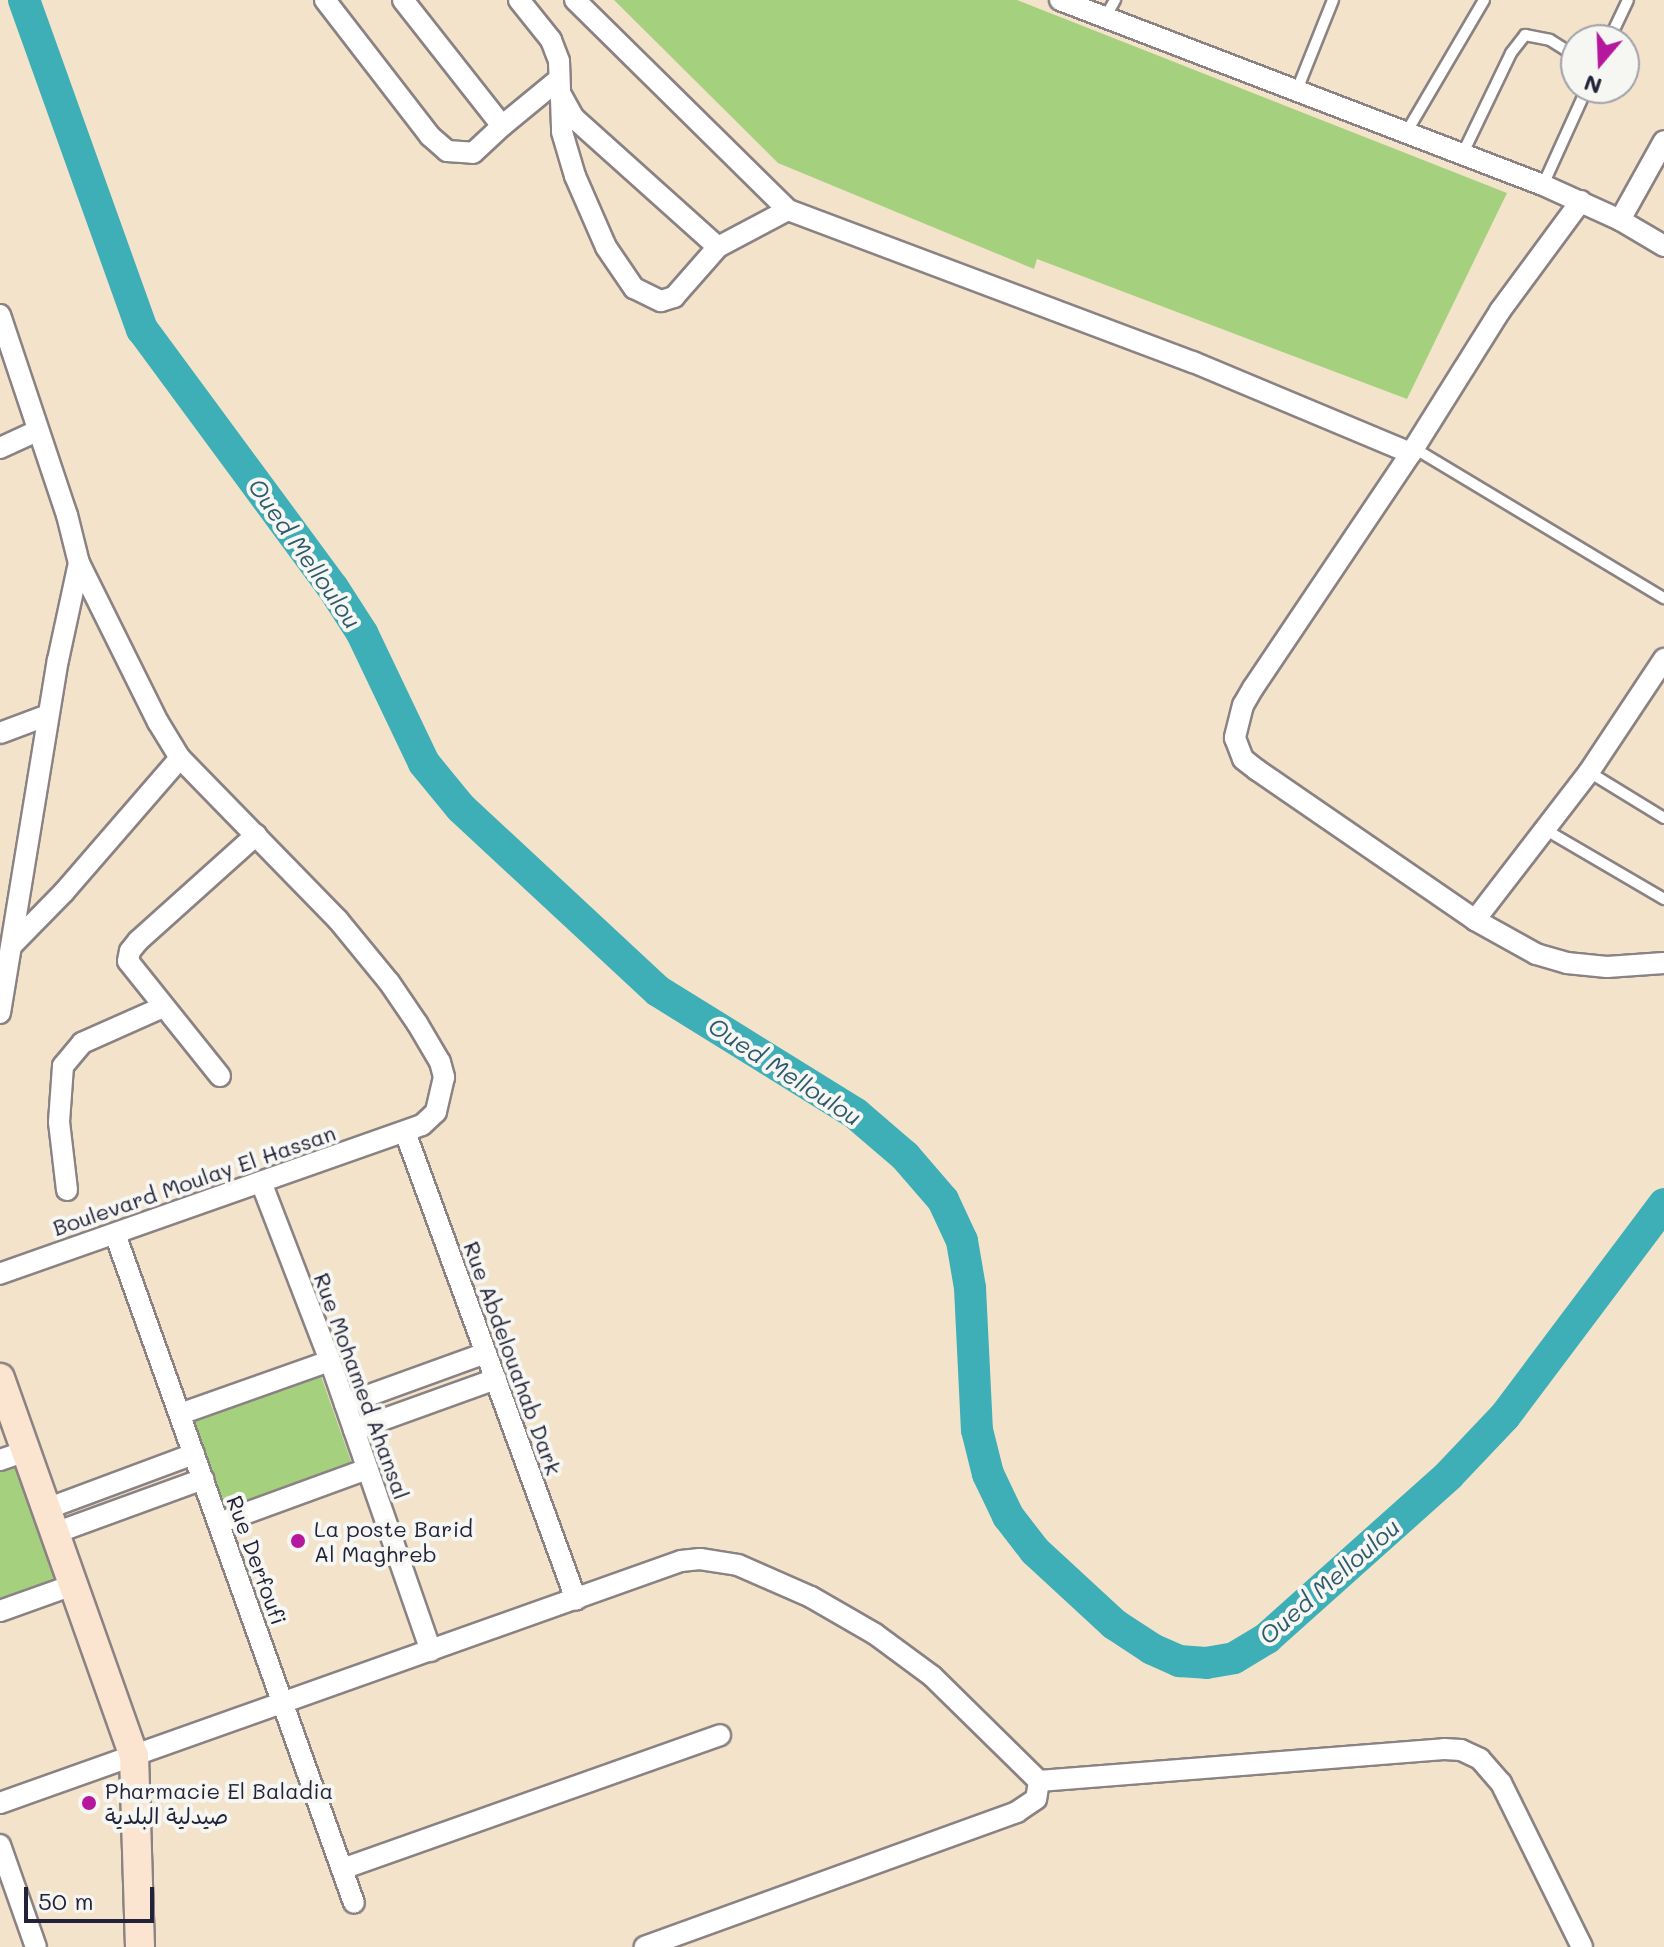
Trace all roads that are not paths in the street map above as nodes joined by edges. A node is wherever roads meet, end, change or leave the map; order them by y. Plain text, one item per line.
1 (325, 0) edge
2 (403, 0) edge
3 (575, 0) edge
4 (1060, 0) edge
5 (1333, 0) edge
6 (1484, 0) edge
7 (1628, 0) edge
8 (521, 1) edge
9 (1110, 9) edge
10 (1617, 24) edge
11 (1560, 46) edge
12 (560, 86) junction
13 (1297, 90) junction
14 (1580, 104) edge
15 (502, 126) junction
16 (1406, 134) junction
17 (1662, 150) edge
18 (1462, 155) junction
19 (1543, 185) junction
20 (1581, 201) junction
21 (788, 210) junction
22 (1620, 220) junction
23 (1664, 246) edge
24 (718, 247) junction
25 (0, 315) edge
26 (37, 431) junction
27 (0, 448) edge
28 (1412, 451) junction
29 (79, 563) junction
30 (1664, 598) edge
31 (1664, 659) edge
32 (48, 715) junction
33 (0, 733) edge
34 (180, 758) junction
35 (1589, 772) junction
36 (1664, 818) edge
37 (1546, 830) junction
38 (256, 835) junction
39 (1664, 899) edge
40 (1475, 920) junction
41 (12, 945) junction
42 (1664, 963) edge
43 (163, 1007) junction
44 (0, 1013) edge
45 (220, 1076) dead end
46 (405, 1132) junction
47 (261, 1182) junction
48 (67, 1190) dead end
49 (115, 1234) junction
50 (0, 1274) edge
51 (486, 1353) junction
52 (330, 1361) junction
53 (0, 1378) edge
54 (496, 1379) junction
55 (345, 1404) junction
56 (180, 1414) junction
57 (354, 1430) junction
58 (194, 1454) junction
59 (13, 1455) edge
60 (367, 1469) junction
61 (203, 1479) junction
62 (51, 1521) junction
63 (219, 1523) junction
64 (73, 1585) junction
65 (576, 1600) junction
66 (0, 1611) edge
67 (431, 1651) junction
68 (283, 1703) junction
69 (720, 1735) dead end
70 (134, 1756) junction
71 (1039, 1781) junction
72 (0, 1803) edge
73 (0, 1845) edge
74 (342, 1869) junction
75 (354, 1903) dead end
76 (36, 1947) edge
77 (140, 1947) edge
78 (645, 1947) edge
79 (1582, 1947) edge

1 - 15 street
2 - 15 street
3 - 21 street
4 - 9 street
5 - 13 lane
6 - 16 lane
7 - 10 lane
8 - 12 street
9 - 13 street
11 - 18 lane
12 - 15 street
12 - 24 street
12 - 24 street
13 - 16 street
14 - 19 lane
16 - 18 street
17 - 22 street
18 - 19 street
19 - 20 street
20 - 22 street
20 - 28 street
21 - 24 street
21 - 28 street
22 - 23 street
25 - 26 street
26 - 27 street
26 - 29 street
28 - 30 lane
28 - 40 street
29 - 32 street
29 - 34 street
31 - 35 street
32 - 33 street
32 - 41 street
34 - 38 street
34 - 41 street
35 - 36 lane
35 - 37 street
37 - 39 lane
37 - 40 street
38 - 43 street
38 - 46 street, Boulevard Moulay El Hassan
40 - 42 street
41 - 44 street
43 - 45 street
43 - 48 street
46 - 47 street, Boulevard Moulay El Hassan
46 - 51 street, Rue Abdelouahab Dark
47 - 49 street, Boulevard Moulay El Hassan
47 - 52 street, Rue Mohamed Ahansal
49 - 50 street, Boulevard Moulay El Hassan
49 - 56 street, Rue Derfoufi
51 - 54 street, Rue Abdelouahab Dark
51 - 55 street
52 - 55 street, Rue Mohamed Ahansal
52 - 56 street
53 - 59 main road
54 - 57 street
54 - 65 street, Rue Abdelouahab Dark
55 - 57 street, Rue Mohamed Ahansal
56 - 58 street, Rue Derfoufi
57 - 60 street, Rue Mohamed Ahansal
58 - 61 street, Rue Derfoufi
58 - 62 street
59 - 62 main road
60 - 63 street
60 - 67 street, Rue Mohamed Ahansal
61 - 62 street
61 - 63 street, Rue Derfoufi
62 - 64 main road
63 - 68 street, Rue Derfoufi
64 - 66 street
64 - 70 main road
65 - 67 street
65 - 71 street
67 - 68 street
68 - 70 street
68 - 74 street, Rue Derfoufi
69 - 74 street
70 - 72 street
70 - 77 main road
71 - 78 street
71 - 79 street
73 - 76 street
74 - 75 street, Rue Derfoufi

